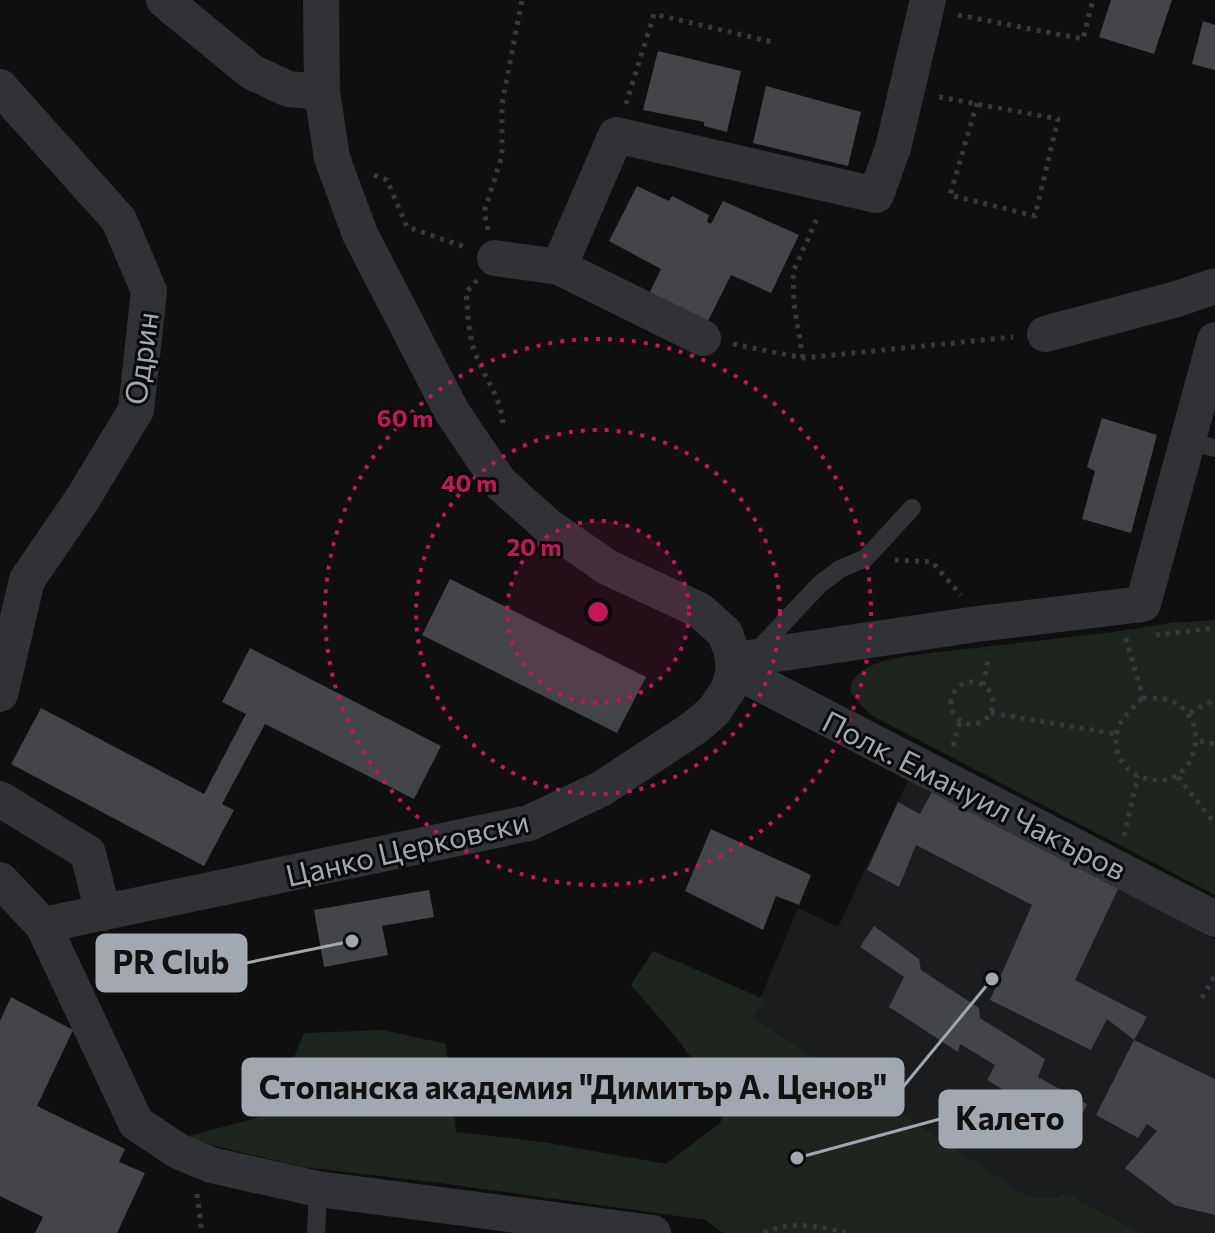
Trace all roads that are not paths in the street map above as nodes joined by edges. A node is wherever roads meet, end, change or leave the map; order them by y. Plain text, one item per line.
1 (164, 0) edge
2 (321, 0) edge
3 (927, 4) edge
4 (0, 87) edge
5 (322, 92) junction
6 (495, 258) road end
7 (559, 267) junction
8 (1215, 286) edge
9 (1045, 334) road end
10 (703, 338) road end
11 (1215, 340) edge
12 (1202, 445) edge
13 (912, 508) dead end
14 (742, 664) junction
15 (0, 694) edge
16 (0, 799) edge
17 (0, 880) edge
18 (103, 913) junction
19 (1215, 919) edge
20 (43, 925) junction
21 (318, 1189) junction
22 (316, 1233) edge
23 (653, 1233) edge

1 - 5 street
2 - 5 street
3 - 7 street
4 - 15 street, Одрин
5 - 14 street
6 - 7 street
7 - 10 street
8 - 9 street
11 - 12 street
12 - 14 street
13 - 14 lane
14 - 18 street, Цанко Церковски
14 - 19 street, Полк. Емануил Чакъров
16 - 18 street
17 - 20 street
18 - 20 street, Цанко Церковски
20 - 21 street
21 - 22 lane
21 - 23 street

